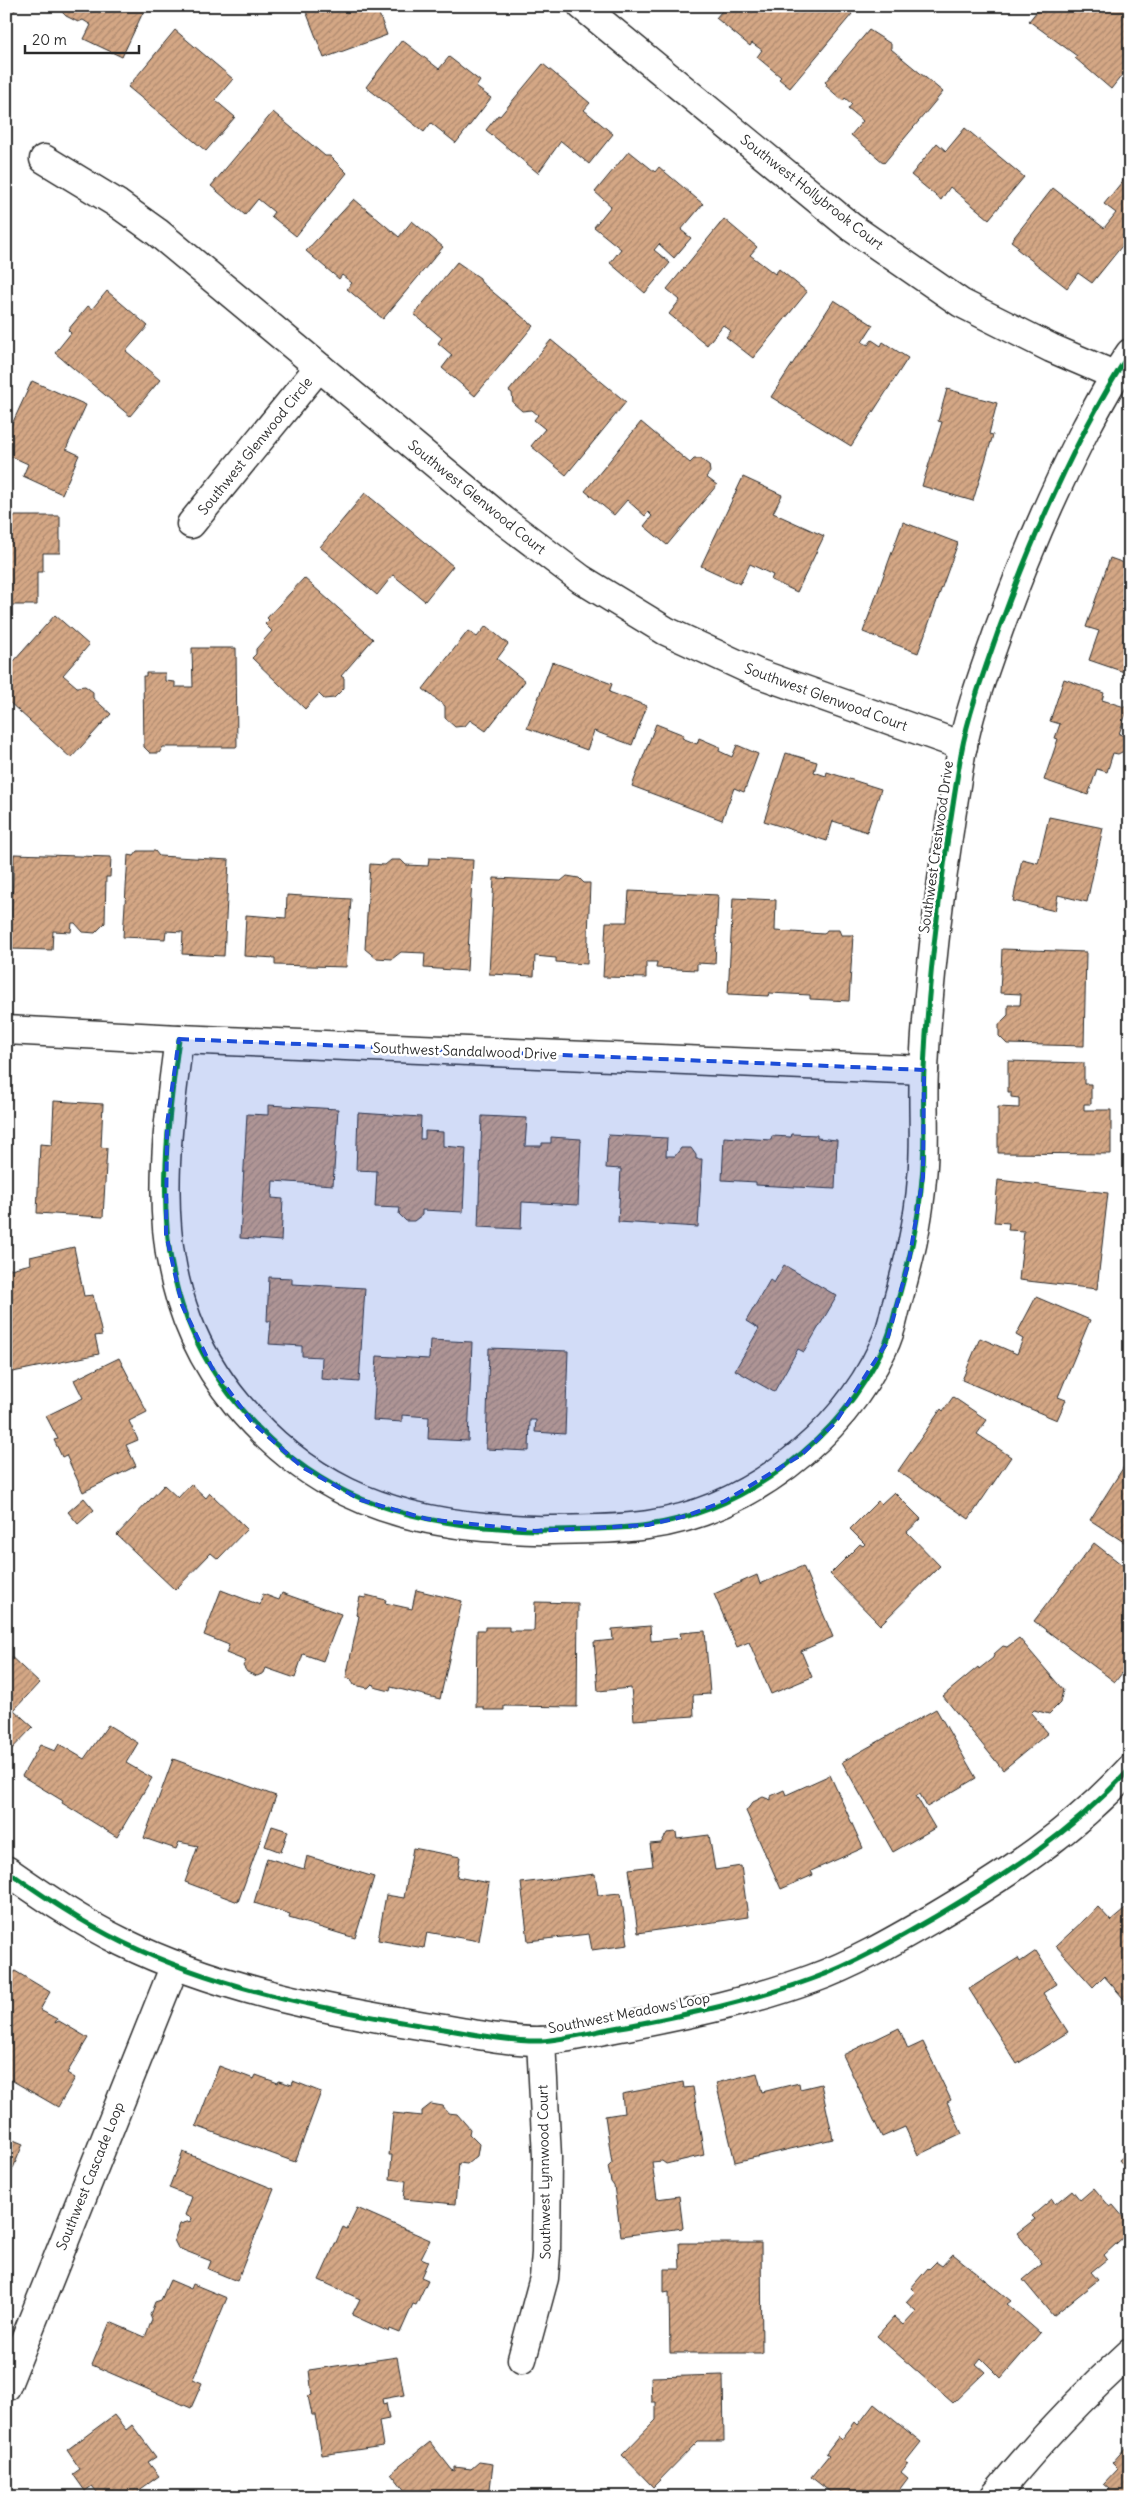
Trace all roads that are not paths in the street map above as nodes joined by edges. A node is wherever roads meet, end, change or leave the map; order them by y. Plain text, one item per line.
1 (582, 6) edge
2 (44, 159) dead end
3 (1130, 353) edge
4 (319, 367) junction
5 (1114, 375) junction
6 (191, 524) dead end
7 (963, 746) junction
8 (6, 1030) edge
9 (179, 1039) junction
10 (924, 1070) junction
11 (1130, 1769) edge
12 (6, 1870) edge
13 (175, 1964) junction
14 (541, 2041) junction
15 (1130, 2353) edge
16 (522, 2359) dead end
17 (6, 2388) edge
18 (994, 2497) edge

1 - 5 street, Southwest Hollybrook Court
2 - 4 street, Southwest Glenwood Court
3 - 5 street, Southwest Crestwood Drive
4 - 6 street, Southwest Glenwood Circle
4 - 7 street, Southwest Glenwood Court
5 - 7 street, Southwest Crestwood Drive
7 - 10 street, Southwest Crestwood Drive
8 - 9 street, Southwest Sandalwood Drive
9 - 10 street, Southwest Sandalwood Drive
9 - 10 street, Southwest Crestwood Drive
11 - 14 street, Southwest Meadows Loop
12 - 13 street, Southwest Meadows Loop
13 - 14 street, Southwest Meadows Loop
13 - 17 street, Southwest Cascade Loop
14 - 16 street, Southwest Lynnwood Court
15 - 18 street

